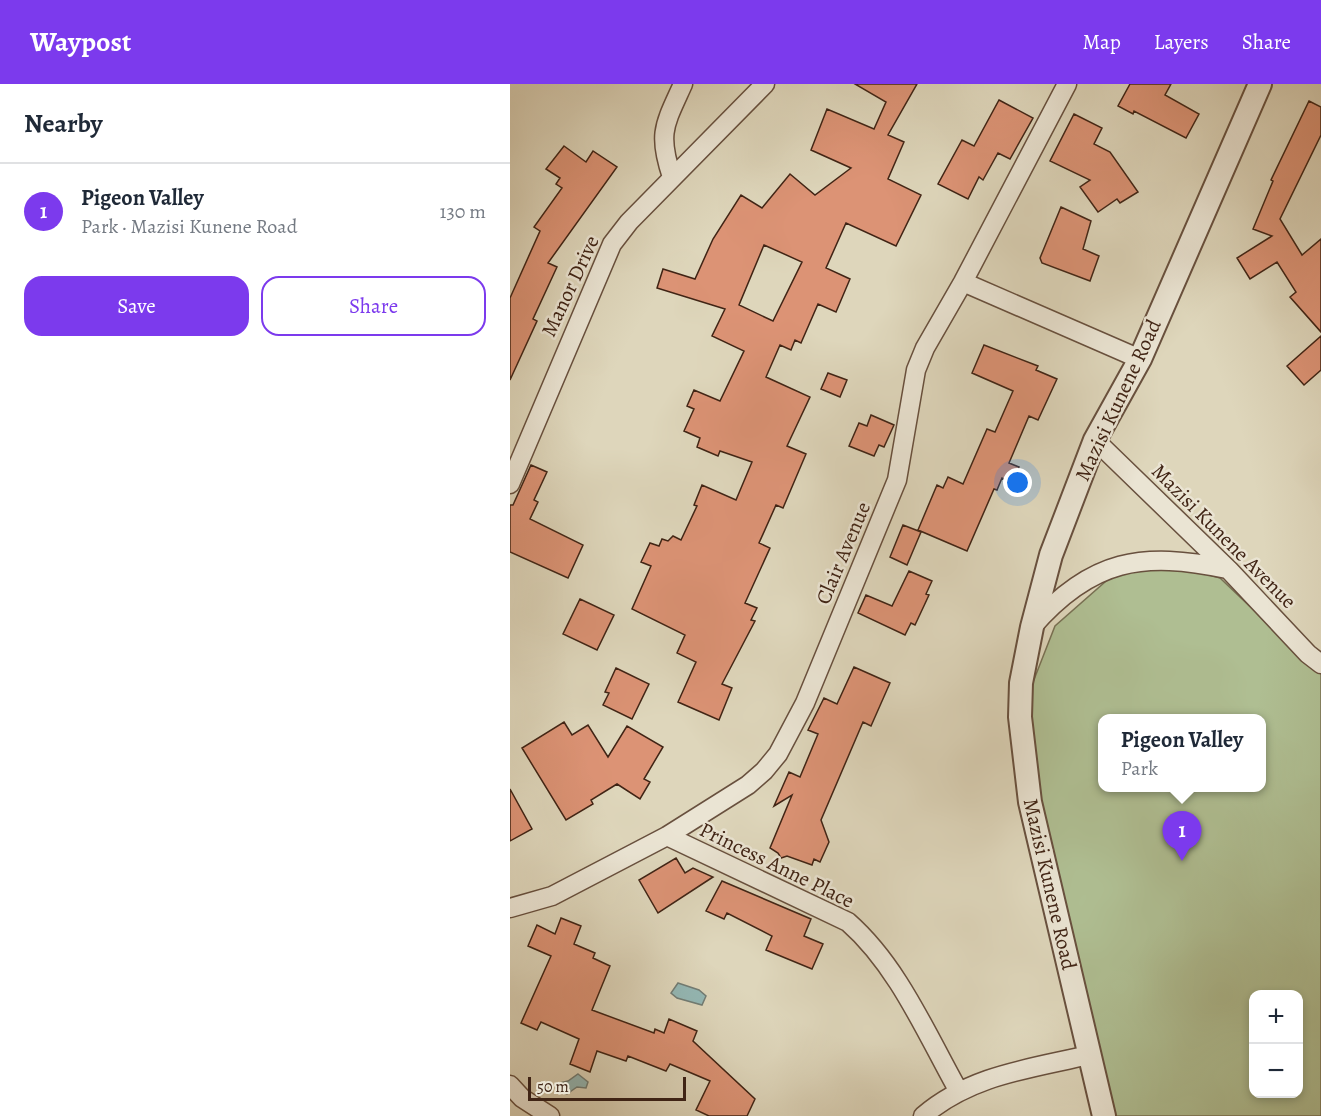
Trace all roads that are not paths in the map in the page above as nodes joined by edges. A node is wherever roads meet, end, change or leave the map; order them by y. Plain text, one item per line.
1 (683, 84) edge
2 (765, 84) edge
3 (1067, 84) edge
4 (1260, 84) edge
5 (672, 177) junction
6 (963, 282) junction
7 (1140, 358) junction
8 (1095, 440) junction
9 (510, 484) edge
10 (1229, 570) junction
11 (1032, 627) junction
12 (1321, 663) edge
13 (667, 837) junction
14 (510, 908) edge
15 (1089, 1056) junction
16 (510, 1085) edge
17 (958, 1090) junction
18 (550, 1116) edge
19 (923, 1116) edge
20 (1104, 1116) edge

1 - 5 street
2 - 5 street, Manor Drive
3 - 6 street, Clair Avenue
4 - 7 street, Mazisi Kunene Road
5 - 9 street, Manor Drive
6 - 7 street
6 - 13 street, Clair Avenue
7 - 8 street, Mazisi Kunene Road
8 - 10 street, Mazisi Kunene Avenue
8 - 11 street, Mazisi Kunene Road
10 - 11 street
10 - 12 street, Mazisi Kunene Avenue
11 - 15 street, Mazisi Kunene Road
13 - 14 street, Clair Avenue
13 - 17 street, Princess Anne Place
15 - 17 street
15 - 20 street, Mazisi Kunene Road
16 - 18 street
17 - 19 street

